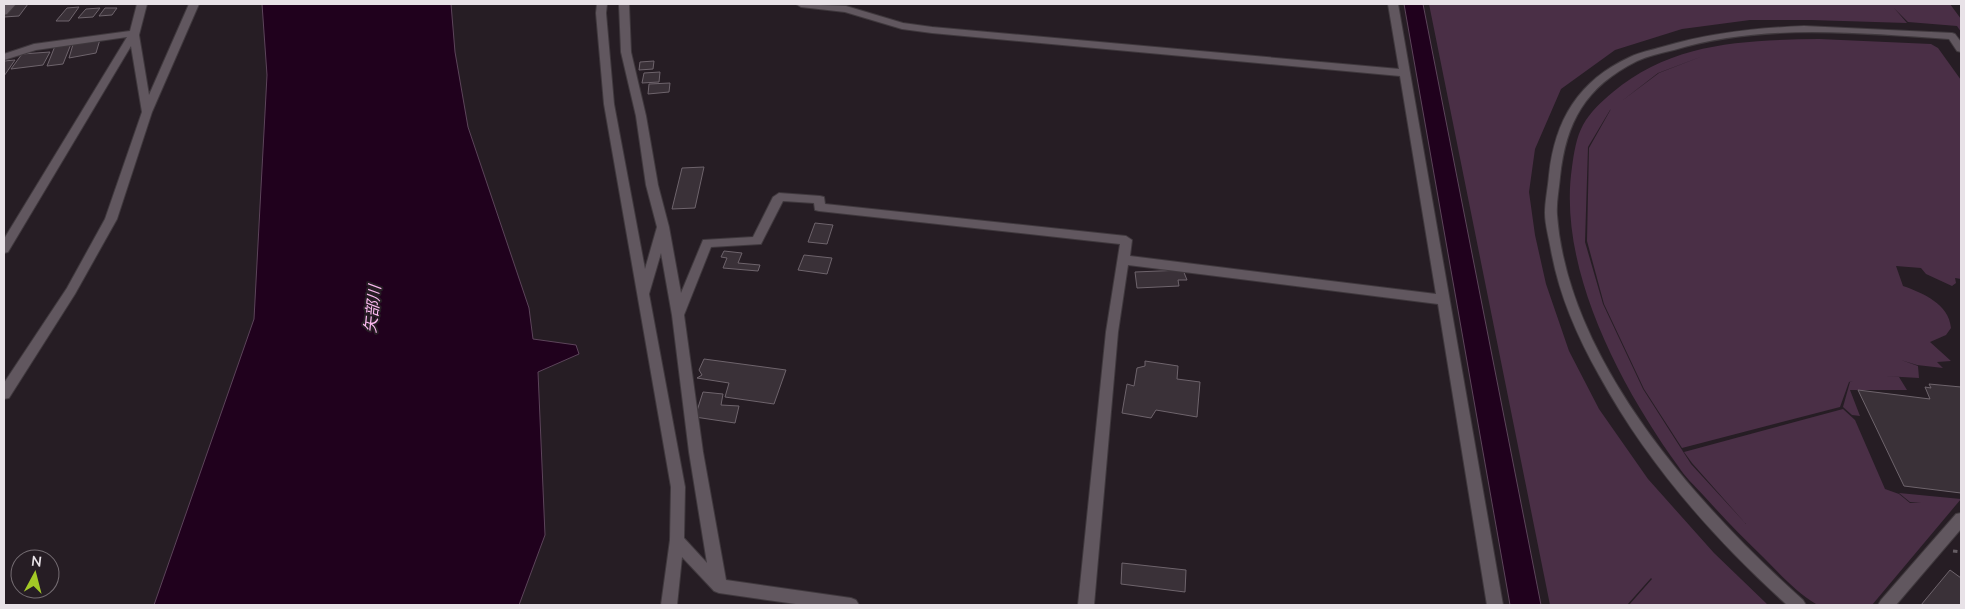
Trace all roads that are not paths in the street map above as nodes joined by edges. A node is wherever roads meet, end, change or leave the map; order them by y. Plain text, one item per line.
1 (11, 4) edge
2 (142, 4) edge
3 (194, 4) edge
4 (602, 4) edge
5 (624, 4) edge
6 (801, 4) edge
7 (1393, 4) edge
8 (4, 12) edge
9 (134, 34) junction
10 (1961, 49) edge
11 (4, 57) edge
12 (1405, 73) junction
13 (147, 112) junction
14 (663, 227) junction
15 (4, 249) edge
16 (1122, 267) junction
17 (644, 294) junction
18 (1444, 300) junction
19 (678, 315) junction
20 (4, 394) edge
21 (1961, 519) edge
22 (678, 540) junction
23 (719, 586) junction
24 (669, 605) edge
25 (851, 605) edge
26 (1086, 605) edge
27 (1495, 605) edge
28 (1798, 605) edge
29 (1886, 605) edge

1 - 8 street
2 - 9 street
3 - 13 street
4 - 17 street
5 - 14 street
6 - 12 street
7 - 12 street
9 - 11 street
9 - 13 street
9 - 15 street
10 - 28 street
12 - 18 street
13 - 20 street
14 - 17 street
14 - 19 street
16 - 18 street
16 - 19 street
16 - 26 street
17 - 22 street
18 - 27 street
19 - 23 street
21 - 29 street
22 - 23 street
22 - 24 street
23 - 25 street

